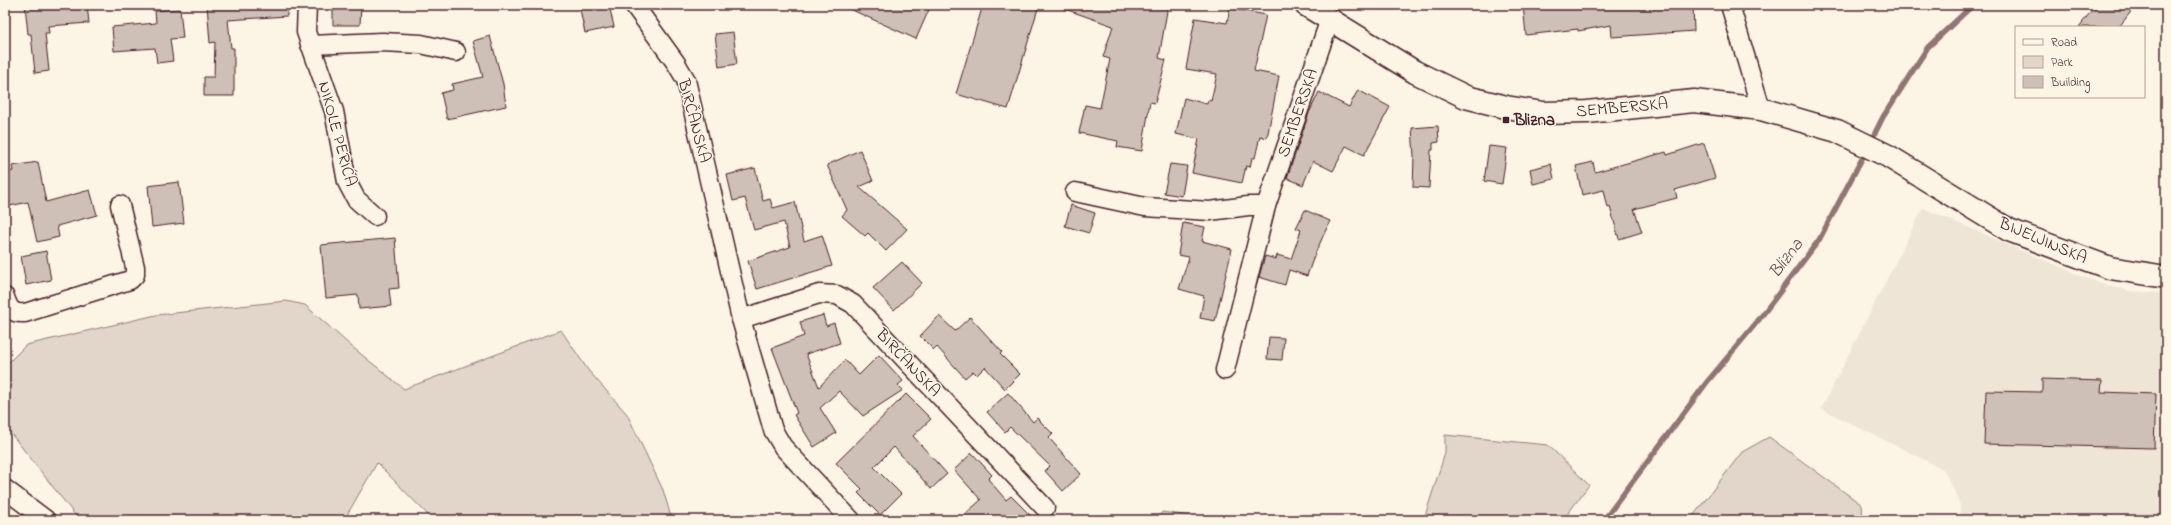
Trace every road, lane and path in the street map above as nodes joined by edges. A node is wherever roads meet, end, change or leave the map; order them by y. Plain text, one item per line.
1 (307, 5) edge
2 (634, 5) edge
3 (1306, 5) edge
4 (1730, 5) edge
5 (1330, 19) junction
6 (310, 45) junction
7 (456, 52) dead end
8 (1761, 109) junction
9 (1837, 131) joint
10 (1075, 192) dead end
11 (120, 205) dead end
12 (1266, 206) junction
13 (375, 216) dead end
14 (2166, 277) edge
15 (5, 297) edge
16 (741, 319) junction
17 (1225, 370) dead end
18 (5, 489) edge
19 (1045, 508) dead end
20 (46, 520) edge
21 (851, 520) edge

1 - 6 street, NIKOLE PERIĆA
2 - 16 street, BIRČANSKA
3 - 5 main road, SEMBERSKA
4 - 8 street
5 - 8 main road, SEMBERSKA
5 - 12 street, SEMBERSKA
6 - 7 street
6 - 13 street, NIKOLE PERIĆA
8 - 9 main road, SEMBERSKA
9 - 14 main road, BIJELJINSKA
10 - 12 street
11 - 15 street
12 - 17 street, SEMBERSKA
16 - 19 street, BIRČANSKA
16 - 21 street, BIRČANSKA
18 - 20 street

